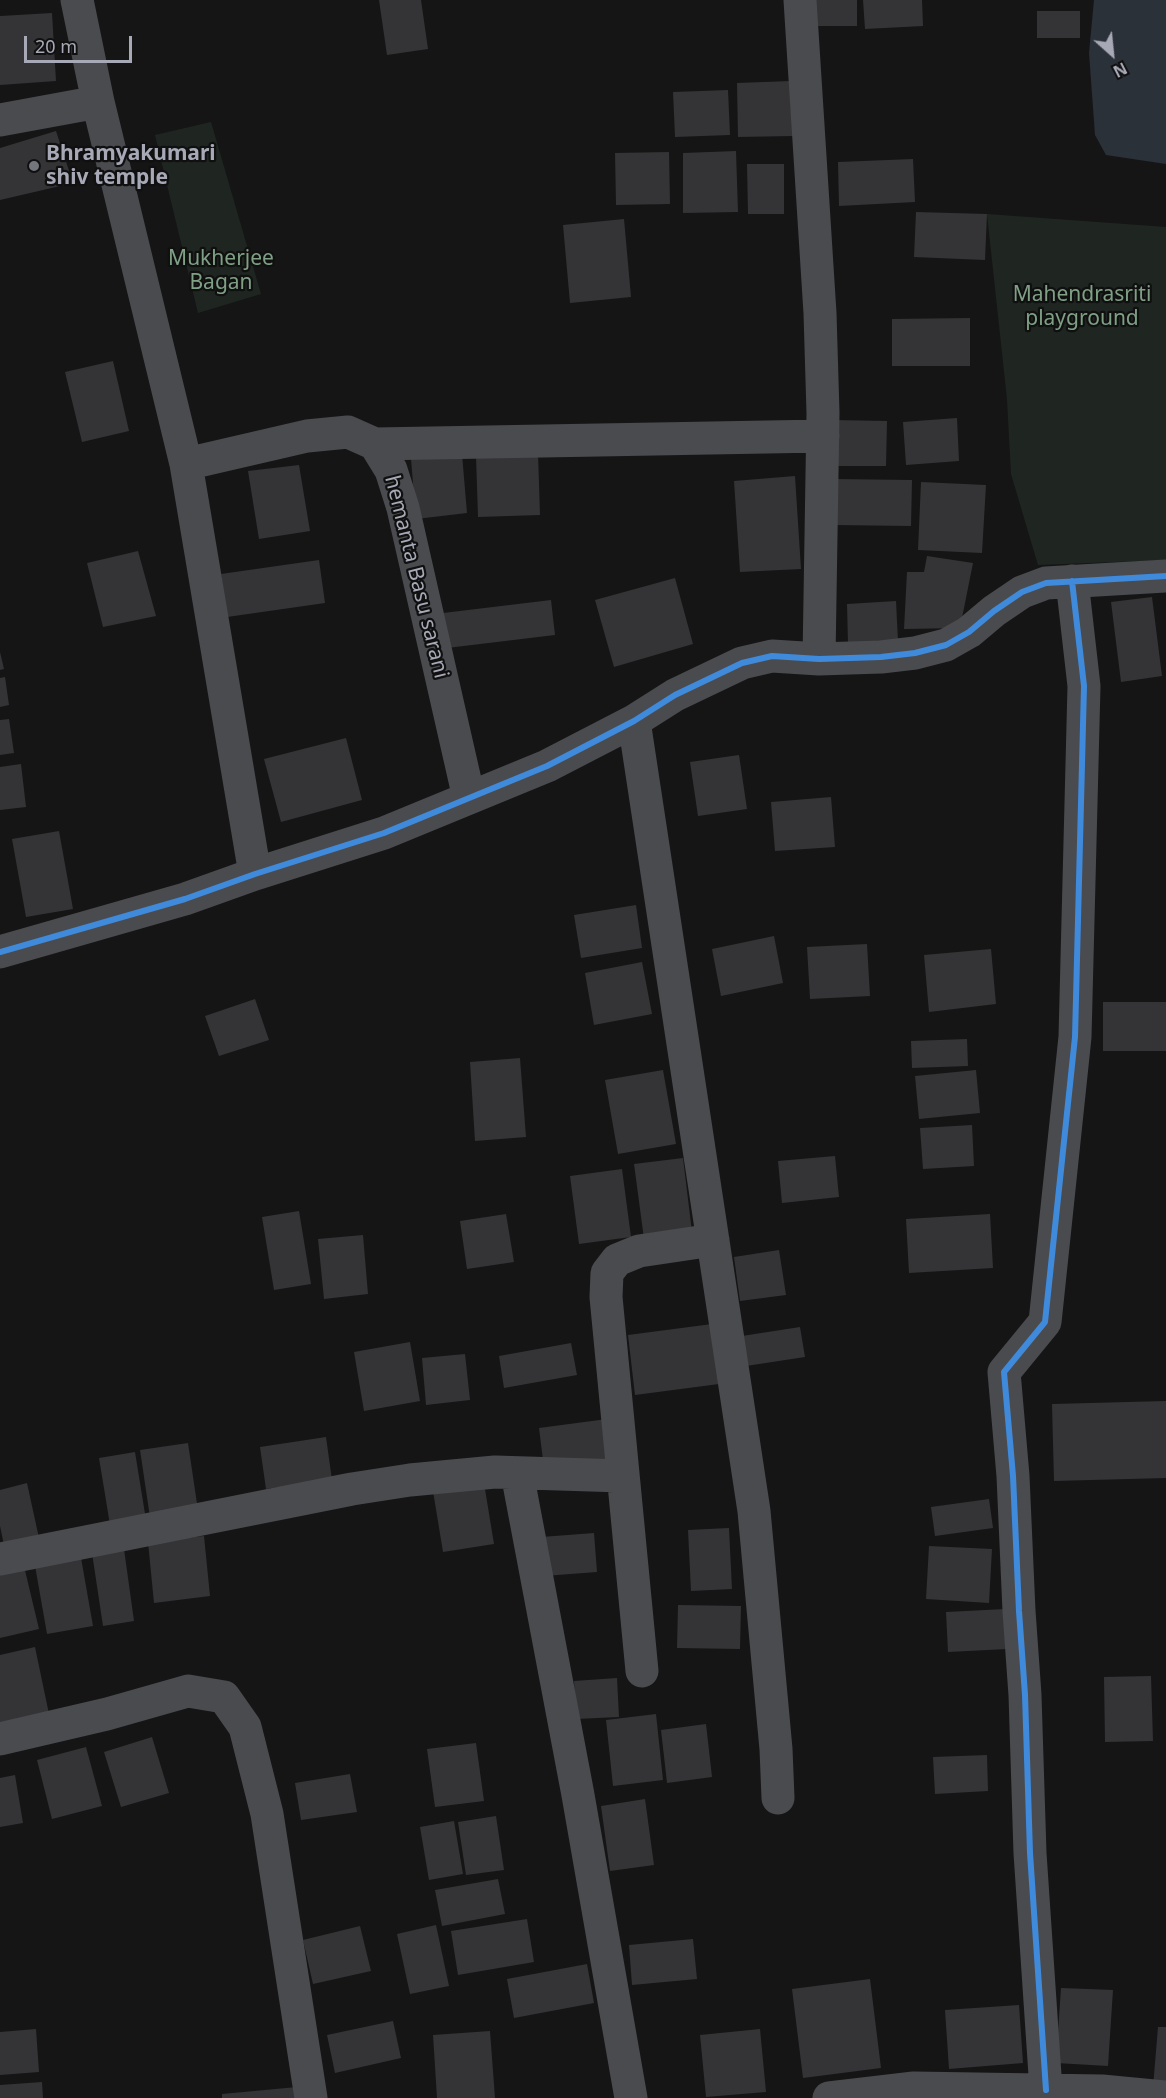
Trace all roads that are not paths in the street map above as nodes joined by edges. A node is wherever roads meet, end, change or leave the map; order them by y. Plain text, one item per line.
1 (77, 0) edge
2 (800, 0) edge
3 (98, 102) junction
4 (0, 120) edge
5 (823, 436) junction
6 (375, 444) junction
7 (186, 464) junction
8 (1166, 576) edge
9 (1072, 581) junction
10 (819, 659) junction
11 (634, 721) junction
12 (469, 798) junction
13 (255, 874) junction
14 (0, 952) edge
15 (713, 1240) junction
16 (517, 1473) junction
17 (623, 1476) junction
18 (0, 1559) edge
19 (642, 1671) dead end
20 (0, 1739) edge
21 (778, 1798) dead end
22 (1046, 2090) junction
23 (1166, 2097) edge
24 (311, 2098) edge
25 (631, 2098) edge
26 (829, 2098) edge

1 - 3 street
2 - 5 street
3 - 4 street
3 - 7 street
5 - 6 street
5 - 10 street
6 - 7 street
6 - 12 street, hemanta Basu sarani
7 - 13 street
8 - 9 street
9 - 10 street
9 - 22 street
10 - 11 street
11 - 12 street
11 - 15 street
12 - 13 street
13 - 14 street
15 - 17 street
15 - 21 street
16 - 17 street
16 - 18 street
16 - 25 street
17 - 19 street
20 - 24 street
22 - 23 street
22 - 26 street

